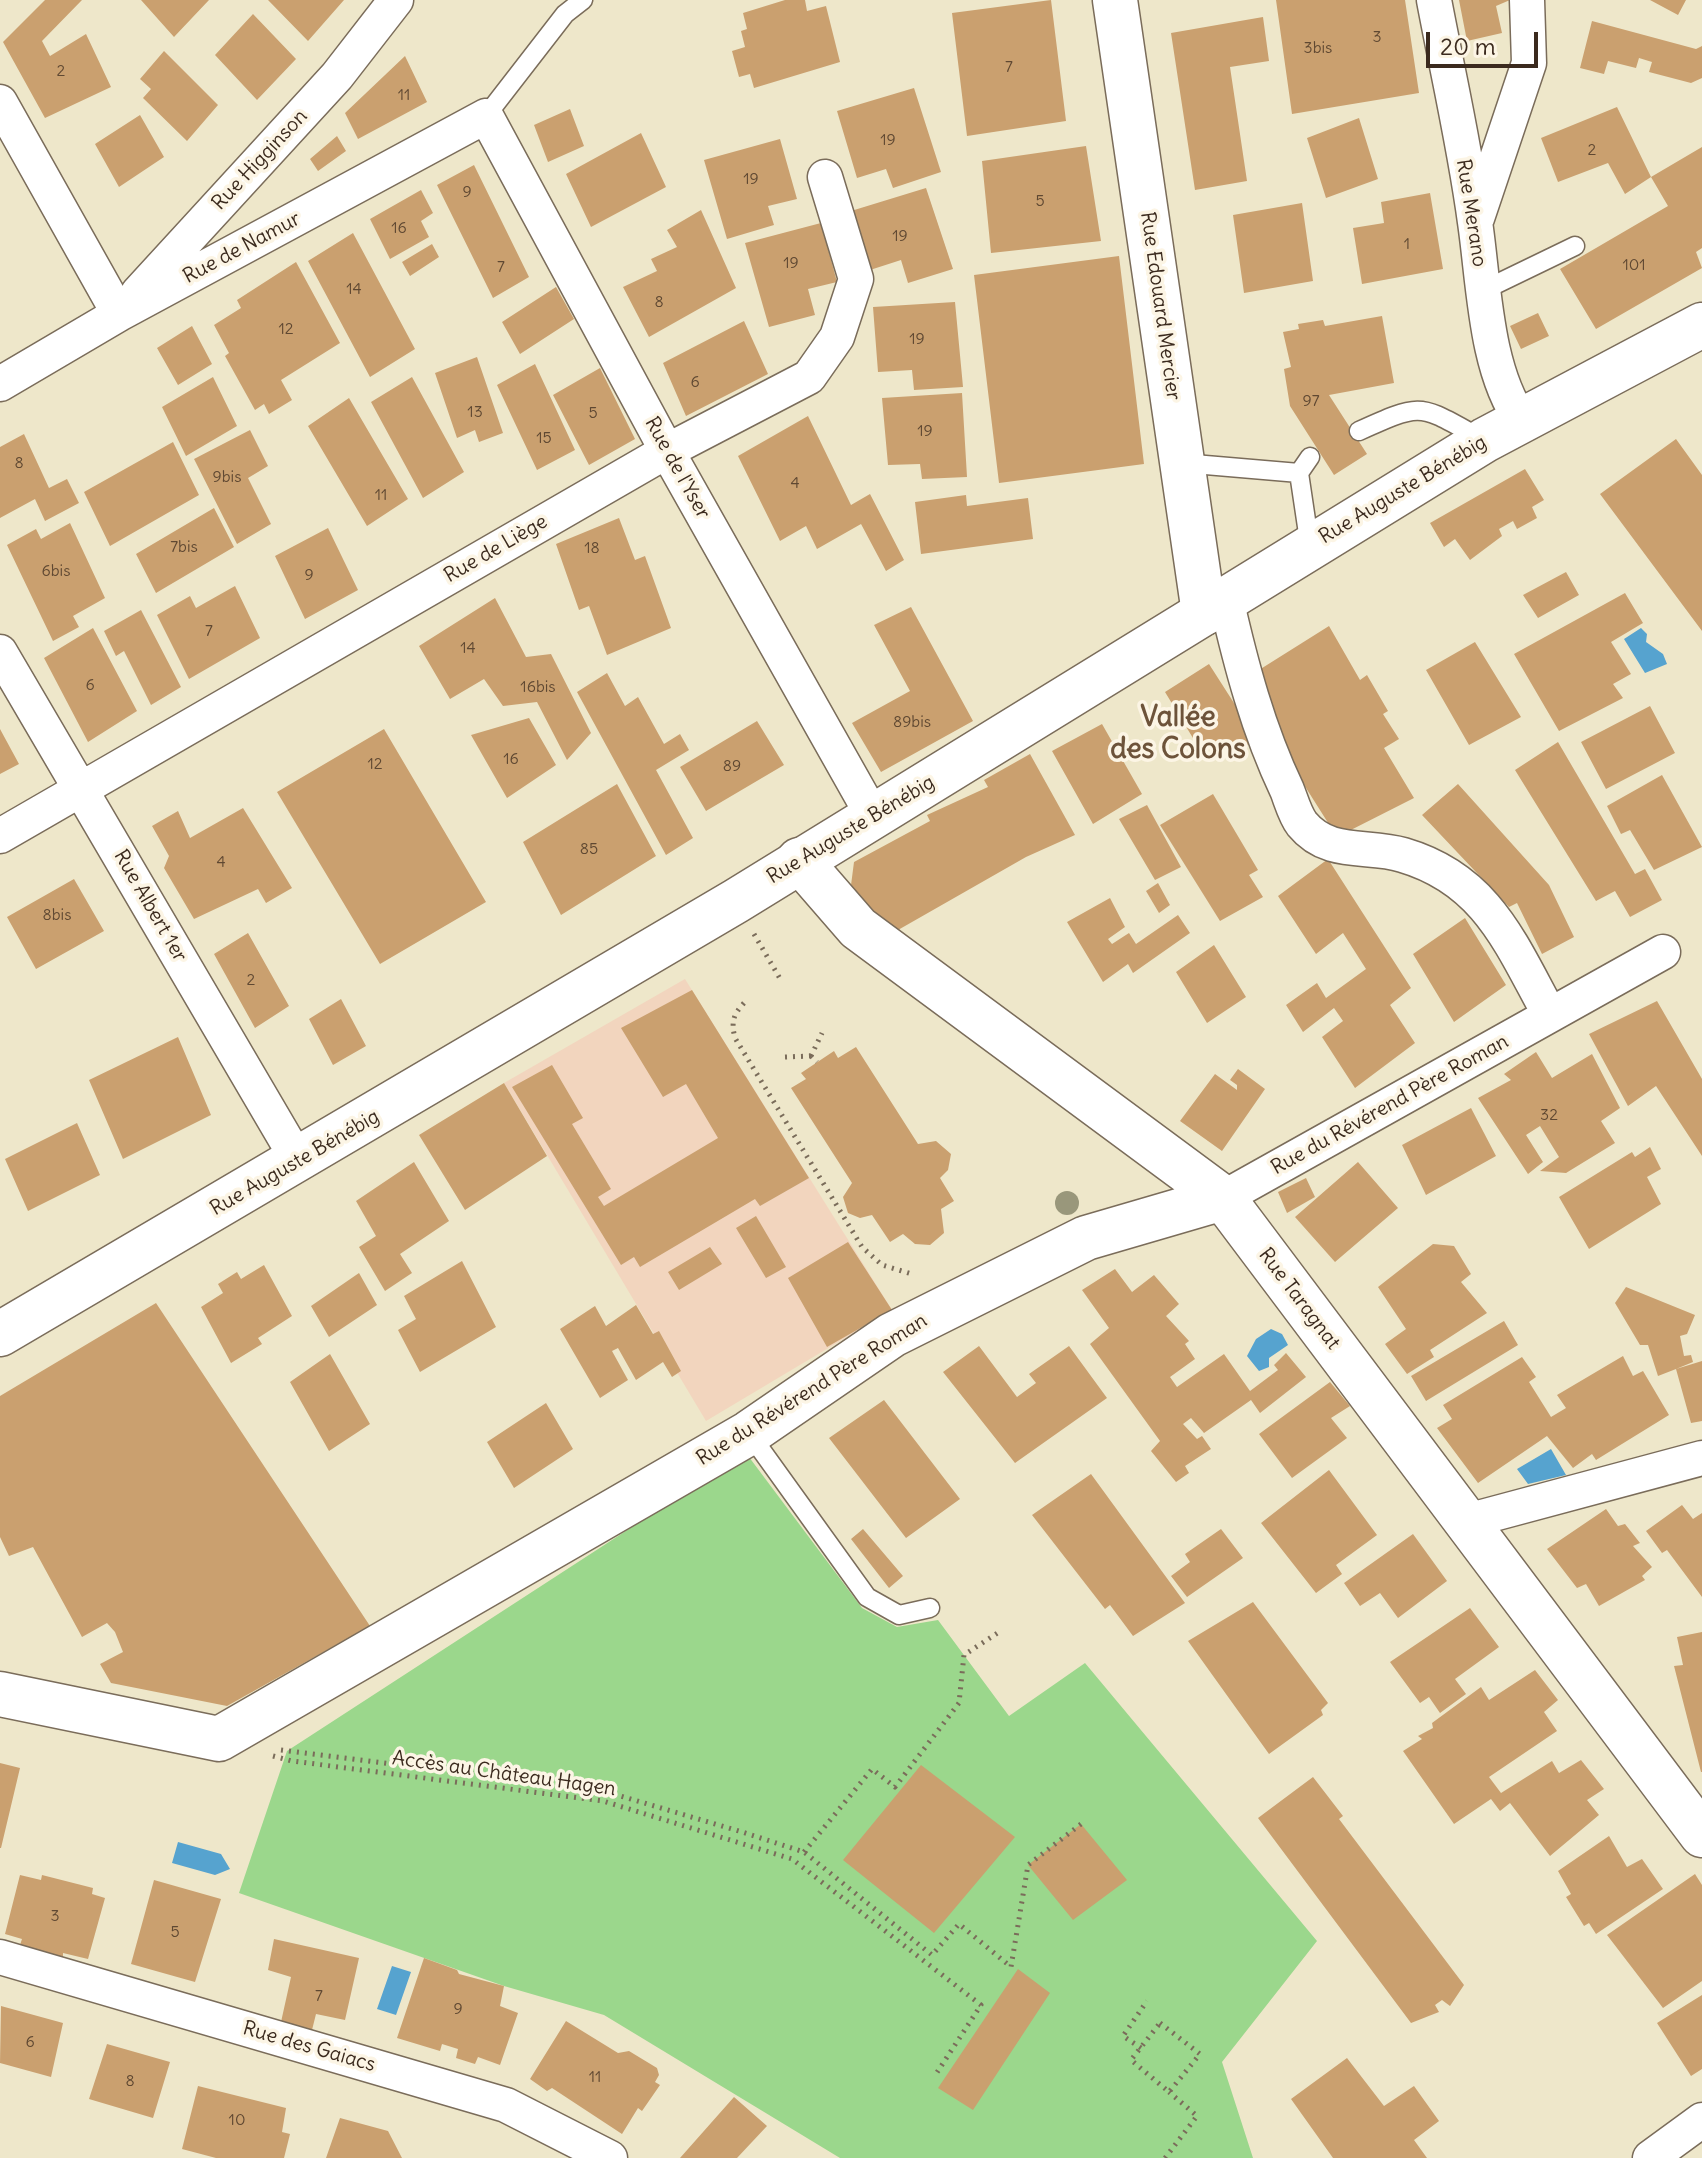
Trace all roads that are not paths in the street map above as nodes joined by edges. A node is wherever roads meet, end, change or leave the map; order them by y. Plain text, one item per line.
1 (396, 0) edge
2 (583, 0) edge
3 (1115, 0) edge
4 (1434, 0) edge
5 (1527, 0) edge
6 (0, 102) edge
7 (486, 116) junction
8 (825, 177) dead end
9 (1476, 222) junction
10 (1575, 246) dead end
11 (1482, 291) junction
12 (119, 314) junction
13 (1702, 325) edge
14 (0, 384) edge
15 (1503, 430) junction
16 (1359, 431) dead end
17 (667, 451) junction
18 (1310, 457) dead end
19 (1182, 463) junction
20 (1299, 473) junction
21 (1310, 547) junction
22 (1215, 606) junction
23 (0, 652) edge
24 (82, 790) junction
25 (874, 818) junction
26 (0, 836) edge
27 (799, 860) junction
28 (1663, 952) dead end
29 (1550, 1015) junction
30 (299, 1162) junction
31 (1223, 1198) junction
32 (0, 1334) edge
33 (749, 1433) junction
34 (1702, 1458) edge
35 (1467, 1525) junction
36 (930, 1608) dead end
37 (0, 1694) edge
38 (1697, 1819) edge
39 (0, 1957) edge
40 (1702, 2120) edge
41 (610, 2158) edge
42 (1650, 2158) edge

1 - 12 street, Rue Higginson
2 - 7 lane
3 - 19 street, Rue Edouard Mercier
4 - 9 street, Rue Merano
5 - 9 street
6 - 12 street
7 - 12 street, Rue de Namur
7 - 17 street, Rue de l'Yser
8 - 17 street, Rue de Liège
9 - 11 street, Rue Merano
10 - 11 lane
11 - 15 street, Rue Merano
12 - 14 street, Rue de Namur
13 - 15 street, Rue Auguste Bénébig
15 - 16 lane
15 - 21 street, Rue Auguste Bénébig
17 - 24 street, Rue de Liège
17 - 25 street, Rue de l'Yser
18 - 20 lane
19 - 20 lane
19 - 22 street, Rue Edouard Mercier
20 - 21 lane
21 - 22 street, Rue Auguste Bénébig
22 - 25 street, Rue Auguste Bénébig
22 - 29 street
23 - 24 street, Rue Albert 1er
24 - 26 street, Rue de Liège
24 - 30 street, Rue Albert 1er
25 - 27 street, Rue Auguste Bénébig
27 - 30 street, Rue Auguste Bénébig
27 - 31 street, Rue Taragnat
28 - 29 street, Rue du Révérend Père Roman
29 - 31 street, Rue du Révérend Père Roman
30 - 32 street, Rue Auguste Bénébig
31 - 33 street, Rue du Révérend Père Roman
31 - 35 street, Rue Taragnat
33 - 36 lane
33 - 37 street, Rue du Révérend Père Roman
34 - 35 street
35 - 38 street, Rue Taragnat
39 - 41 street, Rue des Gaiacs
40 - 42 street

